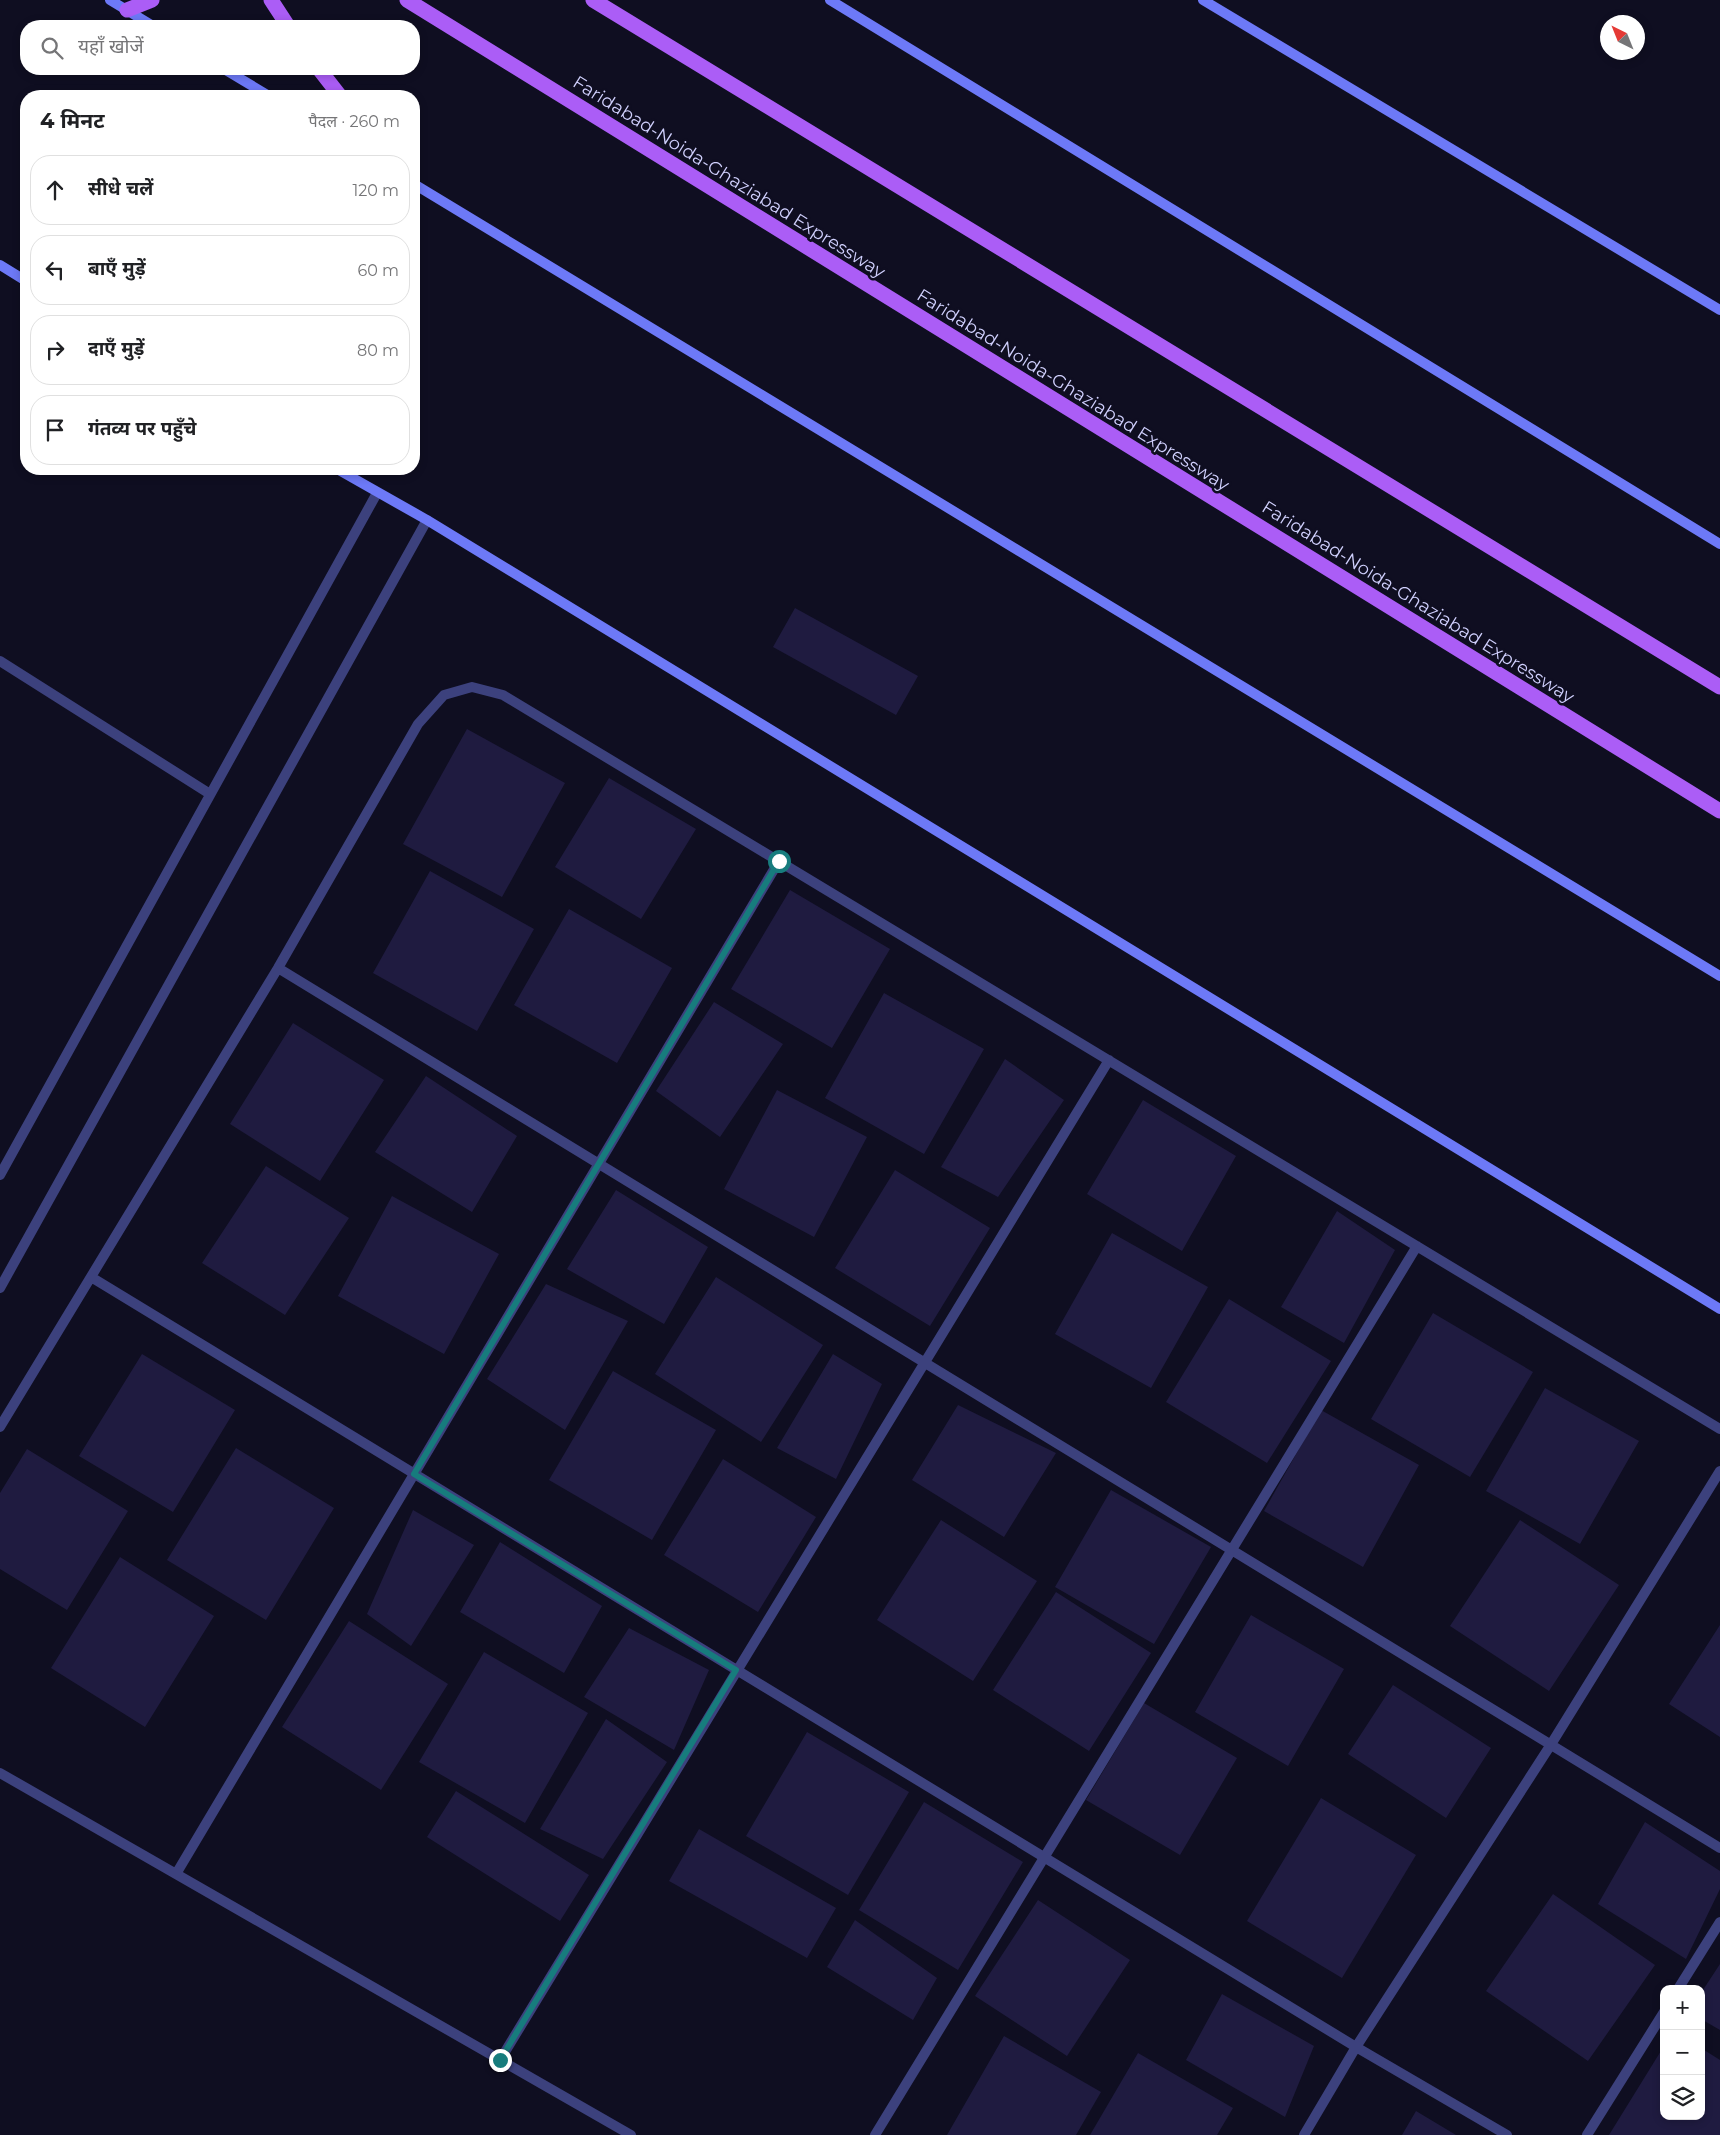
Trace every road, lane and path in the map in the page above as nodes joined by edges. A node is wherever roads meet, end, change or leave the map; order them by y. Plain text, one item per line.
1 (110, 0) edge
2 (152, 0) edge
3 (271, 0) edge
4 (407, 0) edge
5 (593, 0) edge
6 (830, 0) edge
7 (1203, 0) edge
8 (127, 10) junction
9 (143, 20) edge
10 (284, 20) edge
11 (234, 75) edge
12 (324, 75) edge
13 (259, 90) edge
14 (335, 90) edge
15 (420, 188) edge
16 (0, 265) edge
17 (20, 277) edge
18 (1720, 310) edge
19 (347, 475) edge
20 (377, 493) junction
21 (427, 520) junction
22 (1720, 544) edge
23 (0, 661) edge
24 (1720, 687) edge
25 (210, 794) junction
26 (1720, 811) edge
27 (779, 861) junction
28 (278, 968) junction
29 (1720, 976) edge
30 (1109, 1060) junction
31 (598, 1164) junction
32 (0, 1175) edge
33 (1416, 1246) junction
34 (91, 1277) junction
35 (0, 1288) edge
36 (1720, 1309) edge
37 (923, 1363) junction
38 (0, 1427) edge
39 (1720, 1429) edge
40 (1720, 1470) edge
41 (414, 1474) junction
42 (1231, 1551) junction
43 (736, 1670) junction
44 (1550, 1746) junction
45 (0, 1773) edge
46 (1720, 1848) edge
47 (1044, 1858) junction
48 (176, 1874) junction
49 (1720, 1922) edge
50 (1681, 1985) edge
51 (1660, 2018) edge
52 (1356, 2047) junction
53 (500, 2060) junction
54 (626, 2134) edge
55 (875, 2135) edge
56 (1304, 2135) edge
57 (1507, 2135) edge
58 (1587, 2135) edge

1 - 8 street
2 - 8 main road
3 - 10 main road
4 - 26 main road, Faridabad-Noida-Ghaziabad Expressway
5 - 24 main road
6 - 22 street
7 - 18 street
8 - 9 street
11 - 13 street
12 - 14 main road
15 - 29 street
16 - 17 street
19 - 20 street
20 - 21 street
20 - 25 street
21 - 35 street
21 - 36 street
23 - 25 street
25 - 32 street
27 - 28 street
27 - 30 street
27 - 31 street
28 - 31 street
28 - 34 street
30 - 33 street
30 - 37 street
31 - 37 street
31 - 41 street
33 - 39 street
33 - 42 street
34 - 38 street
34 - 41 street
37 - 42 street
37 - 43 street
40 - 44 street
41 - 43 street
41 - 48 street
42 - 44 street
42 - 47 street
43 - 47 street
43 - 53 street
44 - 46 street
44 - 52 street
45 - 48 street
47 - 52 street
47 - 55 street
48 - 53 street
49 - 50 street
51 - 58 street
52 - 56 street
52 - 57 street
53 - 54 street

